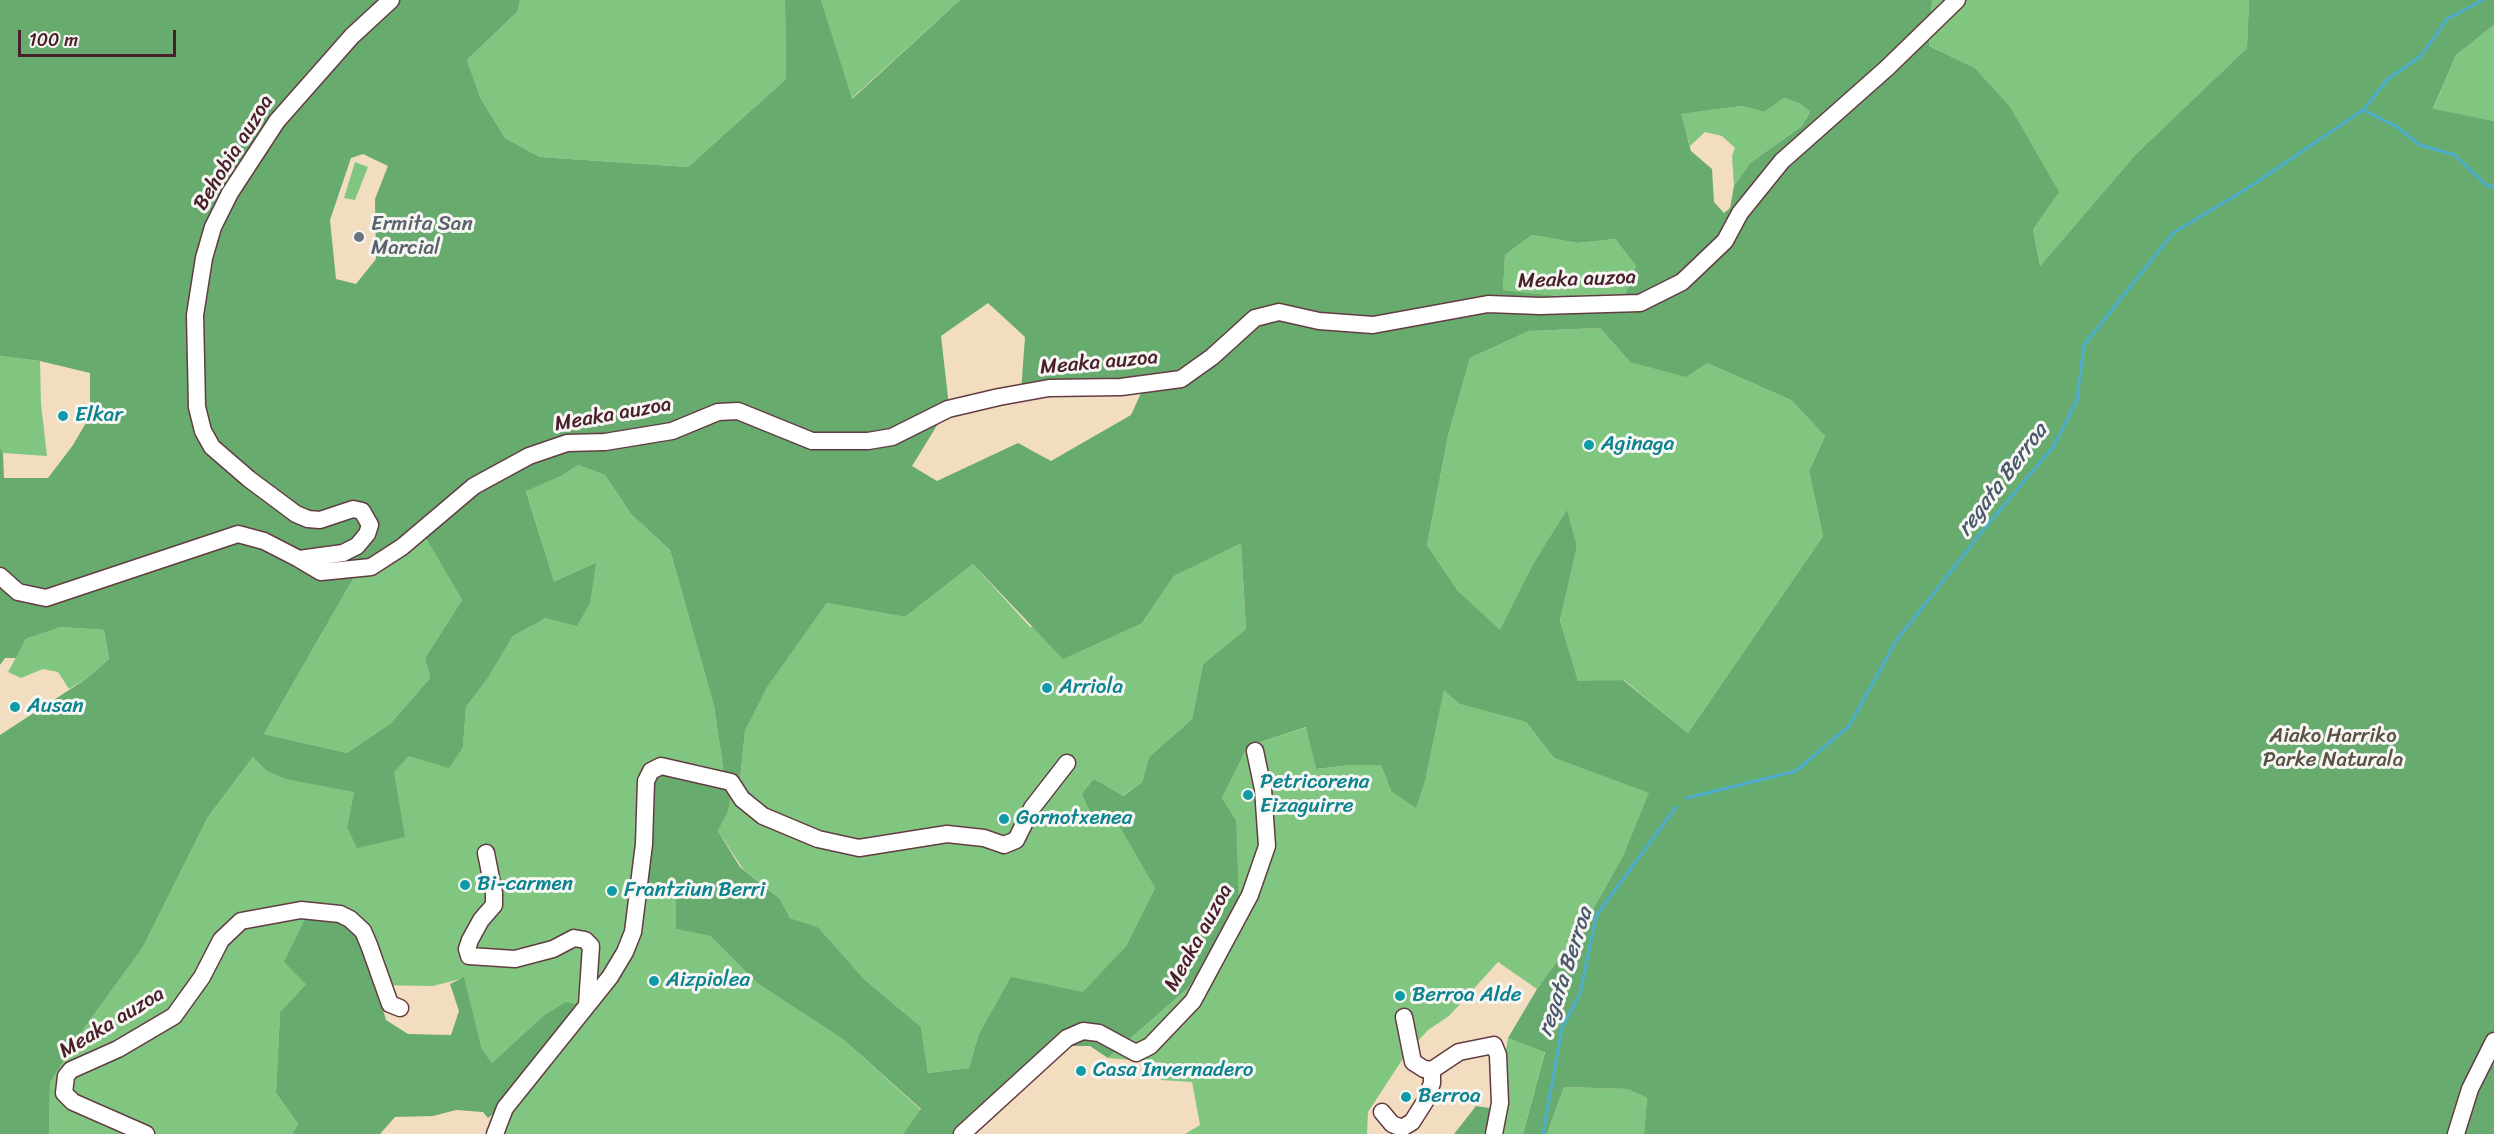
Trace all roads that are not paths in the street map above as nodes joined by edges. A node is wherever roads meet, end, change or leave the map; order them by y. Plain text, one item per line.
1 (391, 0) edge
2 (1958, 0) edge
3 (299, 559) junction
4 (0, 576) edge
5 (1255, 751) dead end
6 (1067, 763) dead end
7 (486, 853) dead end
8 (587, 1005) junction
9 (400, 1008) dead end
10 (1404, 1017) dead end
11 (2494, 1041) edge
12 (1432, 1070) junction
13 (1382, 1112) dead end
14 (146, 1134) edge
15 (495, 1134) edge
16 (962, 1134) edge
17 (1494, 1134) edge
18 (2456, 1134) edge

1 - 3 street, Behobia auzoa
2 - 3 street, Meaka auzoa
3 - 4 street
5 - 16 street, Meaka auzoa
6 - 8 street
7 - 8 street
8 - 15 street
9 - 14 street, Meaka auzoa
10 - 12 street
11 - 18 street
12 - 13 street
12 - 17 street

